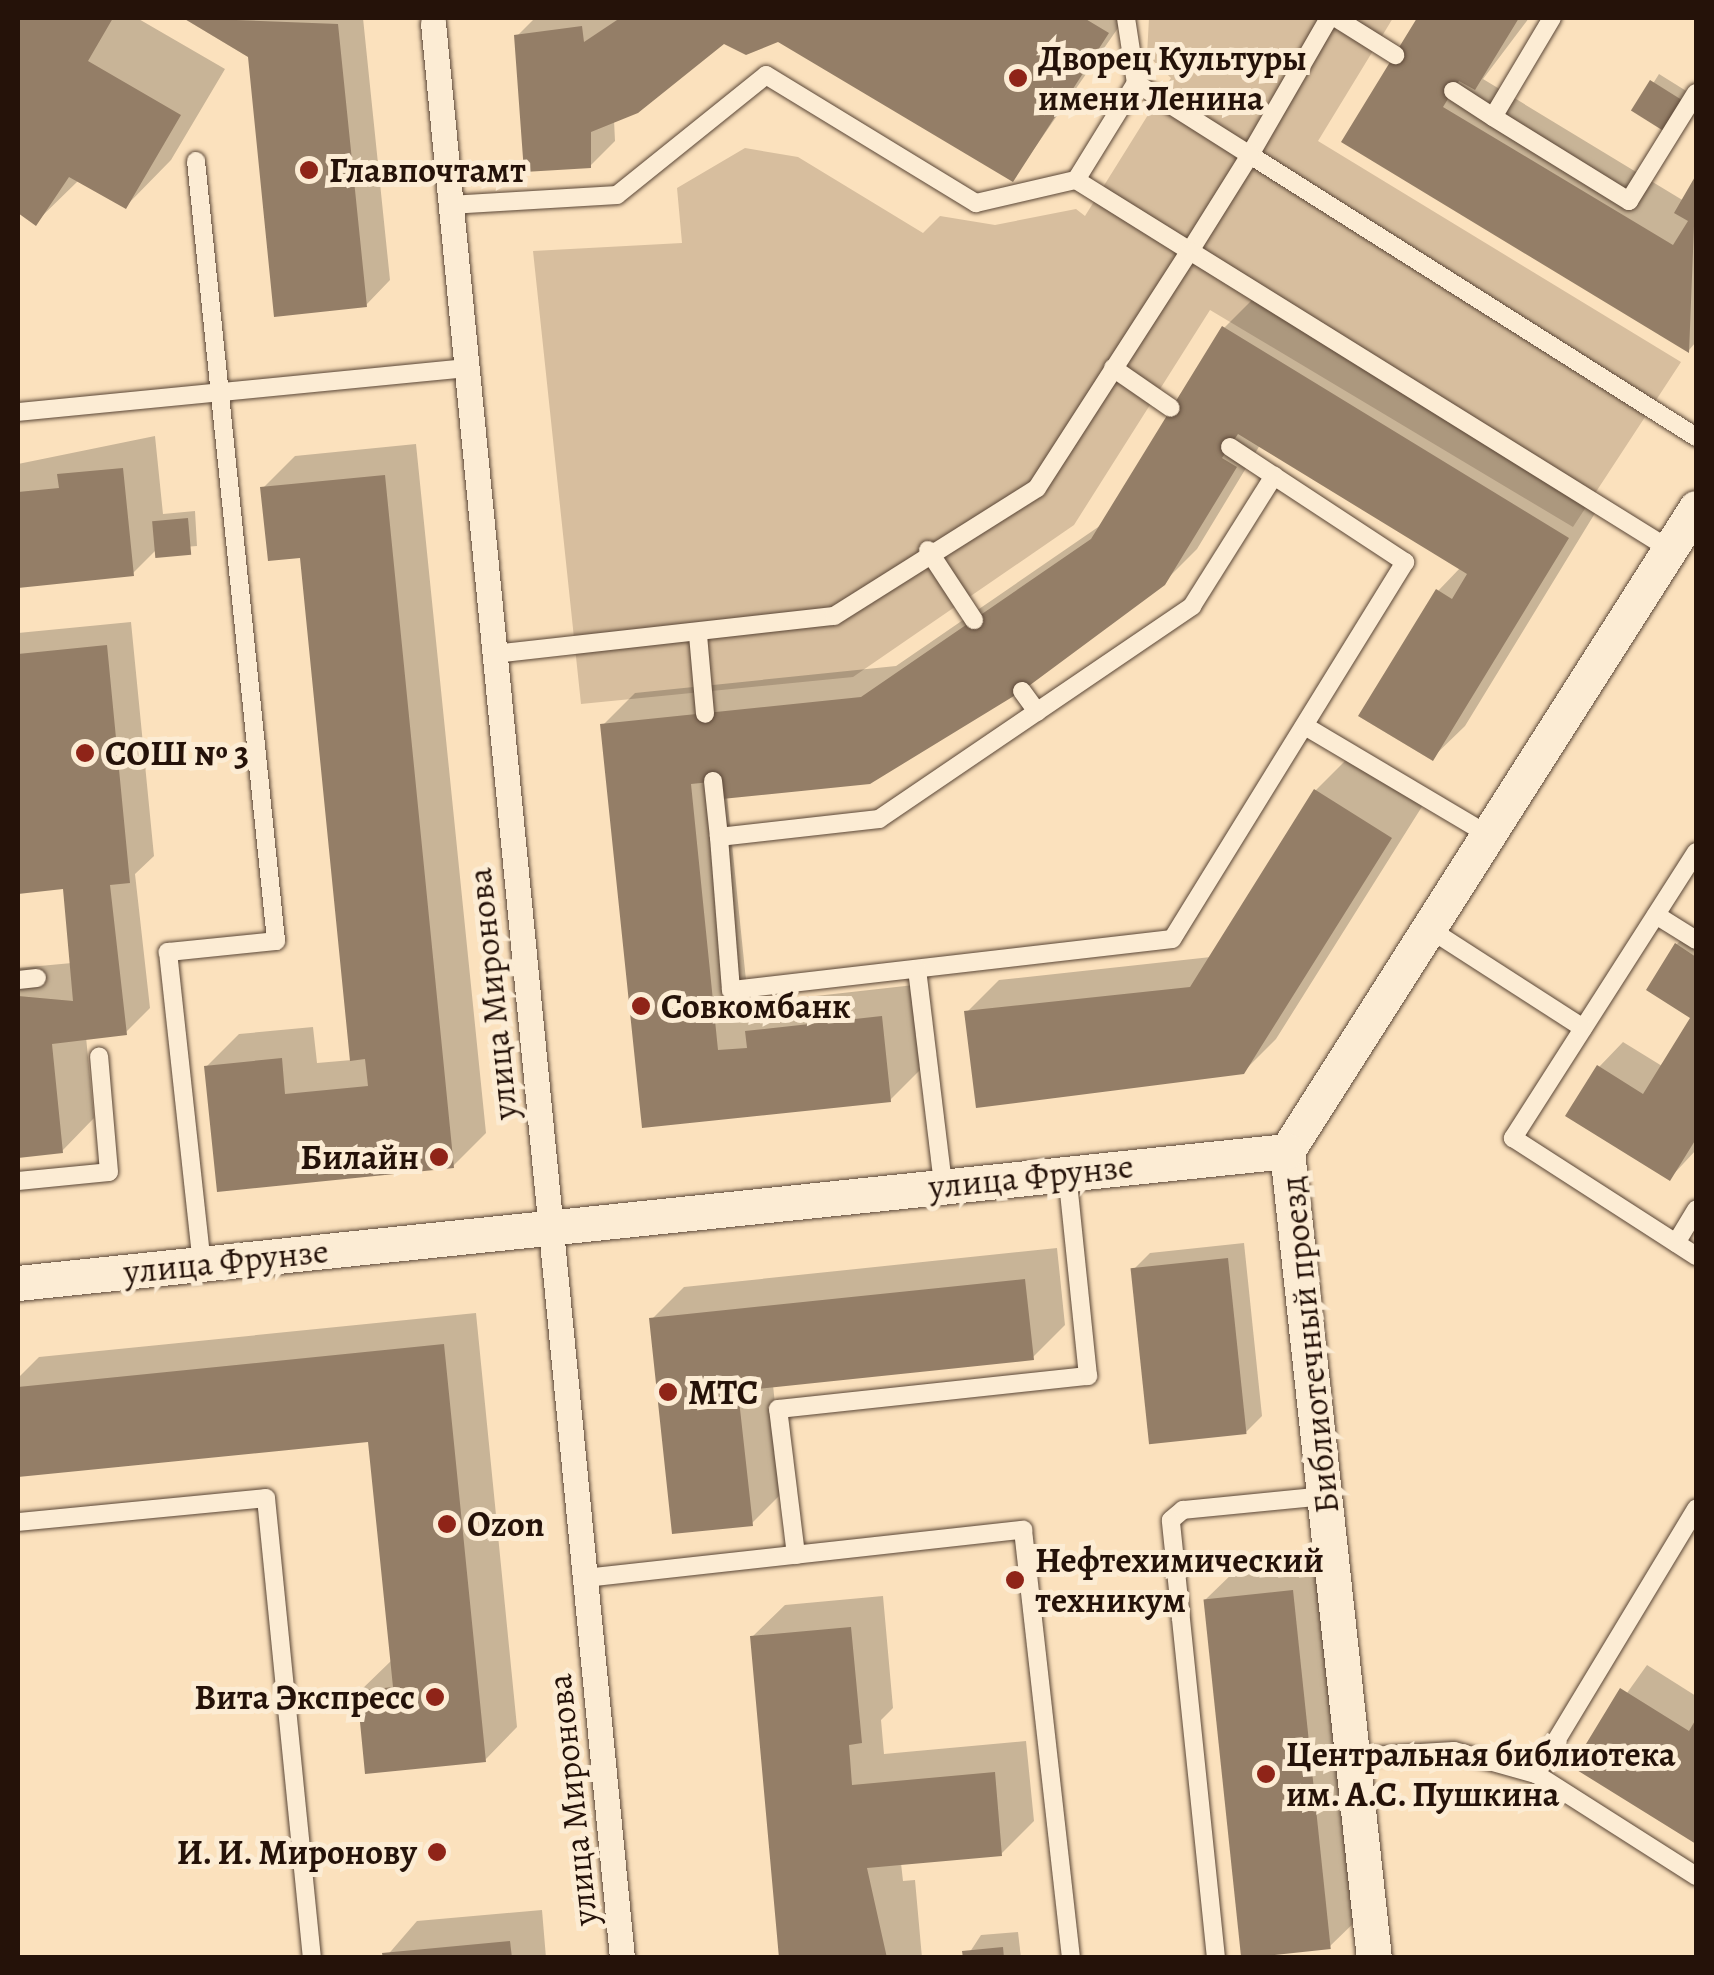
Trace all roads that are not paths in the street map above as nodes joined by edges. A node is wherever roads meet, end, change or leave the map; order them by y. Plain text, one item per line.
1 (1126, 18) edge
2 (1332, 18) edge
3 (1552, 18) edge
4 (432, 19) edge
5 (1394, 54) dead end
6 (1136, 83) junction
7 (1453, 91) dead end
8 (1696, 93) edge
9 (1494, 117) junction
10 (1250, 155) junction
11 (196, 161) dead end
12 (1076, 180) junction
13 (450, 205) junction
14 (1190, 250) junction
15 (466, 368) junction
16 (1113, 368) junction
17 (217, 392) junction
18 (1171, 408) dead end
19 (18, 412) edge
20 (1696, 438) edge
21 (1230, 447) dead end
22 (1274, 476) junction
23 (1696, 508) edge
24 (928, 550) junction
25 (1671, 550) junction
26 (974, 620) dead end
27 (698, 635) junction
28 (494, 654) junction
29 (1022, 691) dead end
30 (1036, 712) junction
31 (705, 714) dead end
32 (1306, 726) junction
33 (713, 781) dead end
34 (719, 837) junction
35 (1492, 837) junction
36 (1696, 852) edge
37 (1656, 915) junction
38 (1431, 930) junction
39 (1696, 940) edge
40 (917, 969) junction
41 (1582, 1028) junction
42 (99, 1056) dead end
43 (1287, 1151) junction
44 (1067, 1172) junction
45 (18, 1180) edge
46 (943, 1185) junction
47 (1696, 1210) edge
48 (551, 1226) junction
49 (1676, 1243) junction
50 (1696, 1256) edge
51 (202, 1263) junction
52 (18, 1283) edge
53 (1326, 1496) junction
54 (1696, 1508) edge
55 (18, 1522) edge
56 (796, 1555) junction
57 (585, 1578) junction
58 (1355, 1757) junction
59 (1536, 1774) junction
60 (1696, 1876) edge
61 (312, 1958) edge
62 (622, 1958) edge
63 (1071, 1958) edge
64 (1216, 1958) edge
65 (1374, 1958) edge

1 - 6 lane
2 - 5 lane
2 - 10 lane
3 - 9 lane
4 - 13 street, улица Миронова
6 - 10 lane
6 - 12 lane
7 - 9 lane
8 - 9 lane
10 - 14 lane
10 - 20 lane
11 - 17 lane
12 - 13 lane
12 - 14 lane
13 - 15 street, улица Миронова
14 - 16 lane
14 - 25 lane
15 - 17 lane
15 - 28 street, улица Миронова
16 - 18 lane
16 - 24 lane
17 - 19 lane
17 - 51 lane
21 - 22 lane
22 - 30 lane
22 - 32 lane
23 - 25 street
24 - 26 lane
24 - 27 lane
25 - 35 street
27 - 28 lane
27 - 31 lane
28 - 48 street, улица Миронова
29 - 30 lane
30 - 34 lane
32 - 35 lane
32 - 40 lane
33 - 34 lane
34 - 40 lane
35 - 38 street
36 - 37 lane
37 - 39 lane
37 - 41 lane
38 - 41 lane
38 - 43 street
40 - 46 lane
41 - 49 lane
42 - 45 lane
43 - 44 street, улица Фрунзе
43 - 53 street, Библиотечный проезд
44 - 46 street, улица Фрунзе
44 - 56 lane
46 - 48 street, улица Фрунзе
47 - 49 lane
48 - 51 street, улица Фрунзе
48 - 57 street, улица Миронова
49 - 50 lane
51 - 52 street, улица Фрунзе
53 - 58 street, Библиотечный проезд
53 - 64 lane
54 - 59 lane
55 - 61 lane
56 - 57 lane
56 - 63 lane
57 - 62 street, улица Миронова
58 - 59 lane
58 - 65 street, Библиотечный проезд
59 - 60 lane

